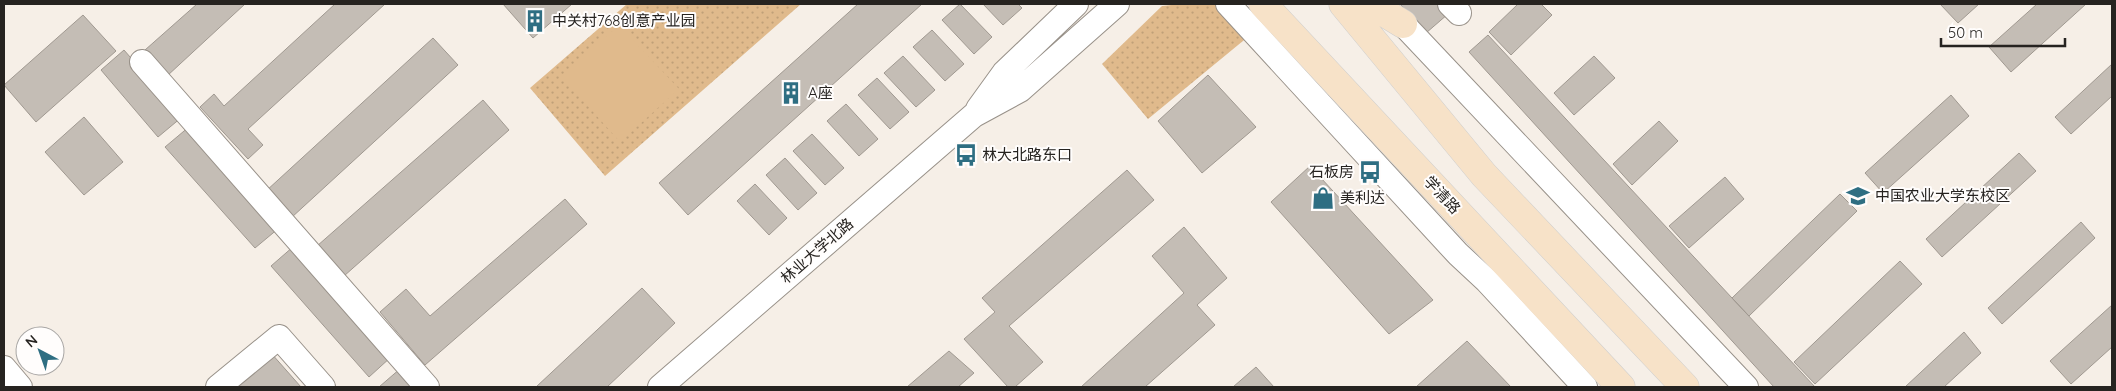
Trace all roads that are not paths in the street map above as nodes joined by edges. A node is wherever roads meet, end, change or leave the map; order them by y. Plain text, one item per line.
1 (1076, 4) edge
2 (1117, 4) edge
3 (1228, 4) edge
4 (1263, 4) edge
5 (1347, 8) edge
6 (1403, 24) joint
7 (142, 62) dead end
8 (974, 115) junction
9 (4, 368) edge
10 (20, 387) edge
11 (218, 387) edge
12 (323, 387) edge
13 (427, 387) edge
14 (660, 387) edge
15 (1586, 387) edge
16 (1621, 387) edge
17 (1685, 387) edge
18 (1746, 387) edge

1 - 8 street, 林业大学北路
2 - 8 street, 林业大学北路
3 - 15 street, 学清路
4 - 16 main road, 学清路
5 - 6 main road
5 - 17 main road
6 - 18 street
7 - 13 street
8 - 14 street, 林业大学北路
9 - 10 street
11 - 12 street

